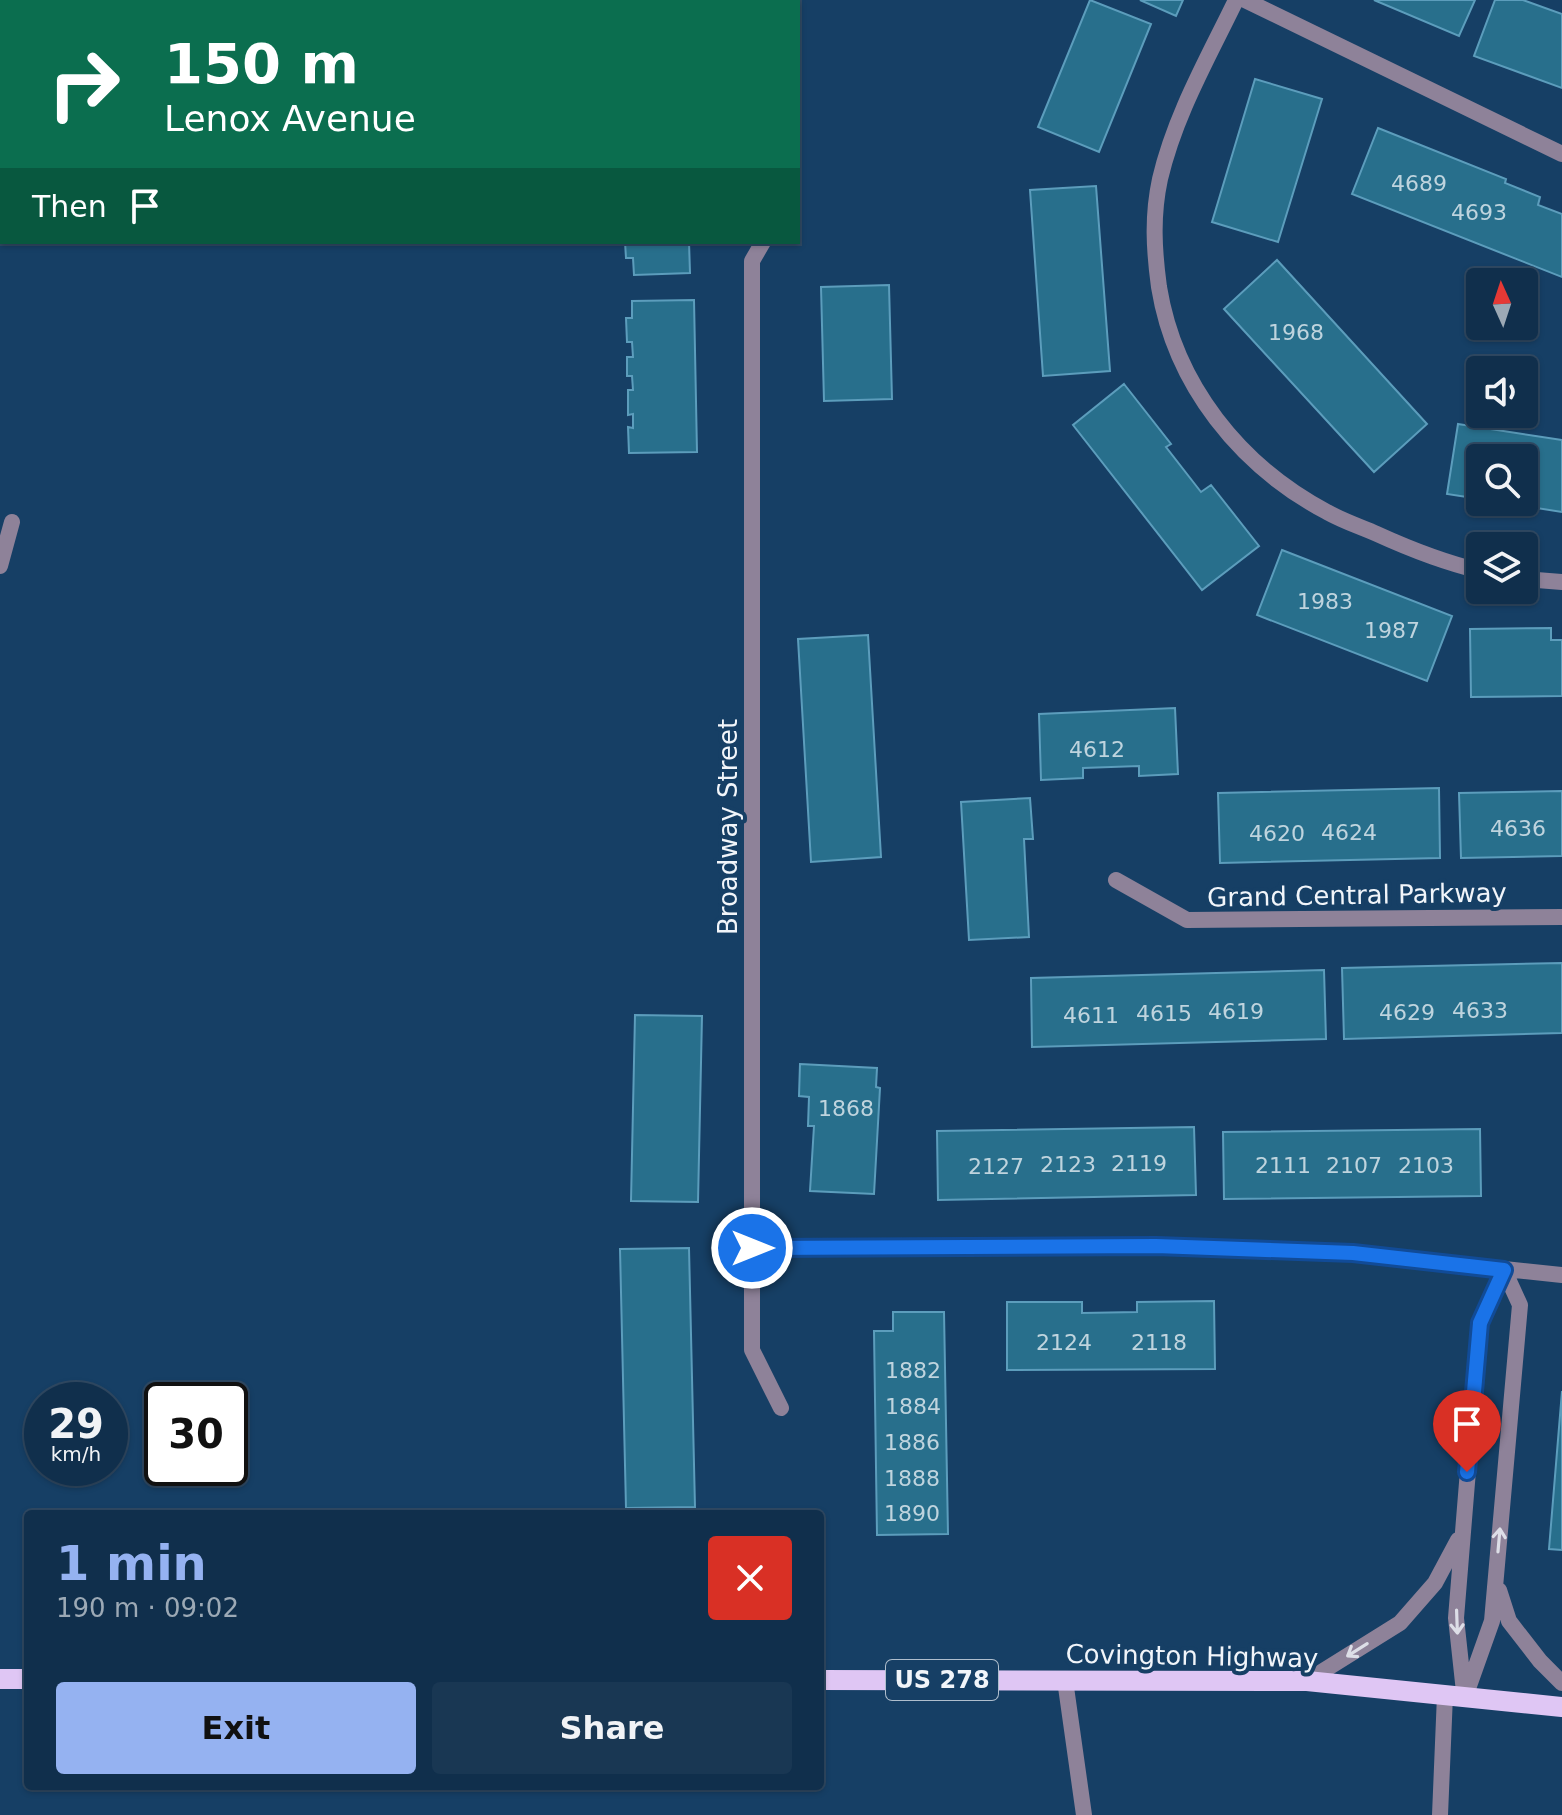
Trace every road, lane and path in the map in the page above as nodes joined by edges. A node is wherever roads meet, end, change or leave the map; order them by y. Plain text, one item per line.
1 (1236, 0) edge
2 (1245, 0) edge
3 (1562, 154) edge
4 (762, 244) edge
5 (12, 522) dead end
6 (0, 566) edge
7 (1466, 568) edge
8 (1538, 580) edge
9 (1562, 582) edge
10 (1116, 880) dead end
11 (1562, 917) edge
12 (752, 1248) junction
13 (1504, 1270) junction
14 (1562, 1275) edge
15 (781, 1408) dead end
16 (1463, 1531) junction
17 (1496, 1581) junction
18 (0, 1679) edge
19 (24, 1679) edge
20 (824, 1680) edge
21 (1065, 1680) junction
22 (1307, 1681) junction
23 (1562, 1683) edge
24 (1455, 1696) junction
25 (1562, 1707) edge
26 (1084, 1815) edge
27 (1440, 1815) edge

1 - 7 street
2 - 3 street
4 - 12 street, Broadway Street
5 - 6 street
8 - 9 street
10 - 11 street, Grand Central Parkway
12 - 13 street
12 - 15 street, Broadway Street
13 - 14 street
13 - 16 street
17 -> 13 street
16 -> 22 street
16 -> 24 street
17 - 23 street
17 - 24 street
18 - 19 main road
20 - 21 main road, Covington Highway / US 278
21 - 22 main road, Covington Highway / US 278
21 - 26 street
22 - 24 main road, Covington Highway / US 278
24 - 25 main road, Covington Highway / US 278
24 - 27 street

